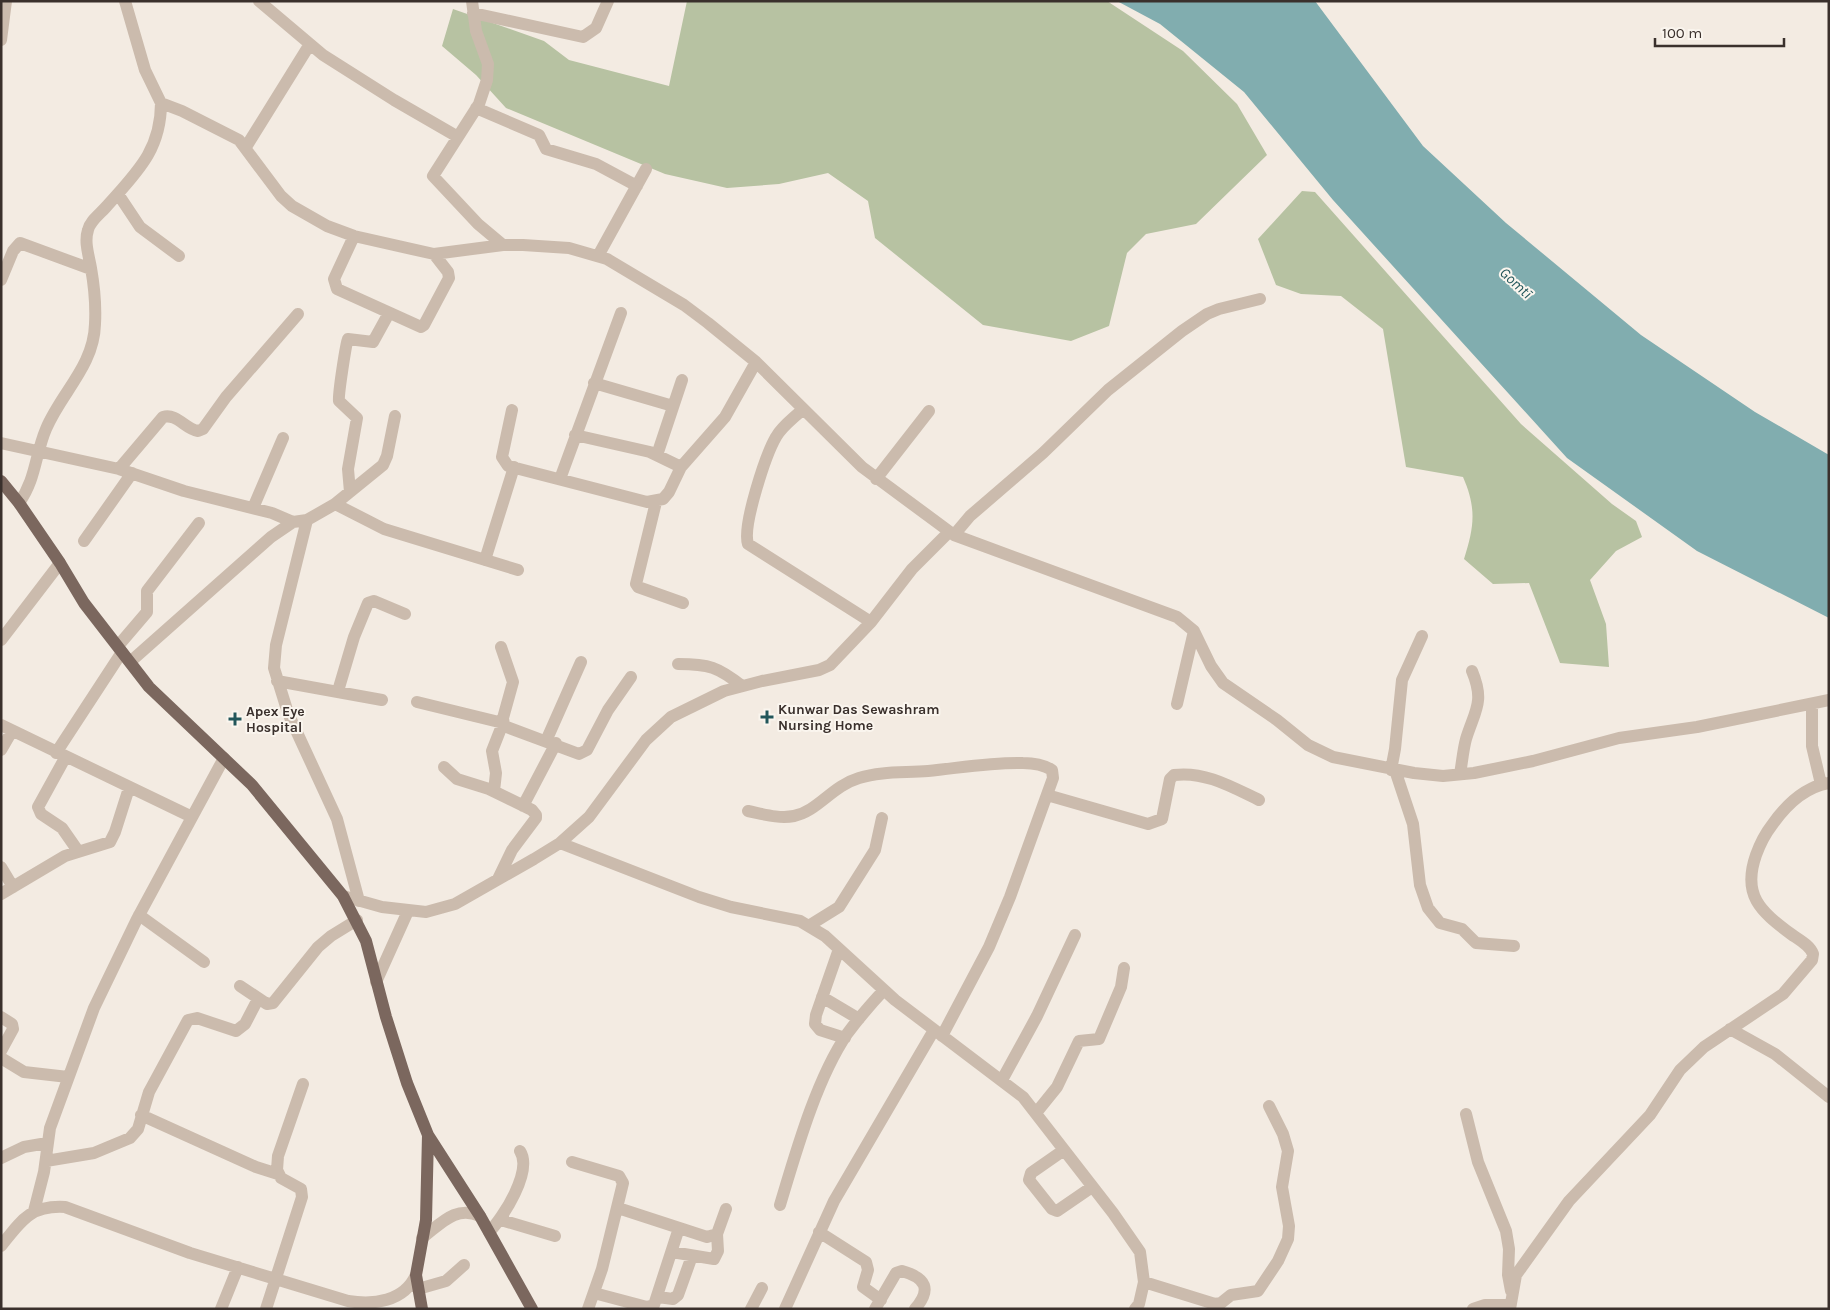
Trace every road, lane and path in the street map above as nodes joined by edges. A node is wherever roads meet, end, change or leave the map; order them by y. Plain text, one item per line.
1 (6, 1) edge
2 (125, 1) edge
3 (259, 1) edge
4 (608, 1) edge
5 (472, 7) edge
6 (1, 40) edge
7 (310, 44) junction
8 (161, 103) junction
9 (476, 108) junction
10 (458, 137) junction
11 (246, 147) junction
12 (646, 169) dead end
13 (637, 186) junction
14 (118, 194) junction
15 (354, 236) junction
16 (502, 245) junction
17 (434, 254) junction
18 (179, 256) dead end
19 (598, 256) junction
20 (91, 269) junction
21 (1, 280) edge
22 (1260, 299) dead end
23 (390, 313) junction
24 (621, 313) dead end
25 (298, 314) dead end
26 (756, 362) junction
27 (682, 380) dead end
28 (594, 383) junction
29 (673, 406) junction
30 (803, 409) junction
31 (512, 410) dead end
32 (928, 411) dead end
33 (395, 416) dead end
34 (574, 435) junction
35 (283, 438) dead end
36 (1, 443) edge
37 (39, 451) junction
38 (657, 455) junction
39 (514, 467) junction
40 (681, 467) junction
41 (126, 471) junction
42 (560, 479) junction
43 (876, 479) junction
44 (1, 481) edge
45 (350, 492) junction
46 (656, 502) junction
47 (19, 503) junction
48 (335, 504) junction
49 (253, 508) junction
50 (307, 520) junction
51 (293, 522) junction
52 (199, 523) dead end
53 (951, 533) junction
54 (84, 542) dead end
55 (485, 560) junction
56 (60, 563) junction
57 (518, 570) dead end
58 (682, 603) dead end
59 (405, 614) dead end
60 (871, 622) junction
61 (1194, 631) junction
62 (1422, 636) dead end
63 (1, 640) edge
64 (501, 647) dead end
65 (120, 649) junction
66 (130, 662) junction
67 (581, 662) dead end
68 (678, 664) dead end
69 (1472, 671) dead end
70 (631, 677) dead end
71 (277, 681) junction
72 (742, 686) junction
73 (338, 692) junction
74 (382, 700) dead end
75 (1829, 700) edge
76 (417, 702) dead end
77 (1177, 704) dead end
78 (1812, 704) junction
79 (503, 723) junction
80 (6, 728) edge
81 (551, 742) junction
82 (1, 750) edge
83 (60, 756) junction
84 (224, 758) junction
85 (444, 767) dead end
86 (1393, 770) junction
87 (1460, 774) junction
88 (1825, 783) edge
89 (129, 788) junction
90 (494, 791) junction
91 (1046, 795) junction
92 (1259, 800) dead end
93 (523, 806) junction
94 (748, 811) dead end
95 (192, 818) junction
96 (882, 818) dead end
97 (560, 843) junction
98 (78, 851) junction
99 (1, 867) edge
100 (498, 879) junction
101 (7, 890) edge
102 (343, 896) junction
103 (359, 901) junction
104 (408, 911) junction
105 (139, 915) junction
106 (356, 920) junction
107 (810, 925) junction
108 (1075, 935) dead end
109 (1514, 946) dead end
110 (839, 949) junction
111 (204, 962) dead end
112 (1124, 968) dead end
113 (376, 982) junction
114 (240, 986) dead end
115 (884, 990) junction
116 (822, 997) junction
117 (258, 999) junction
118 (1, 1017) edge
119 (859, 1019) junction
120 (1730, 1029) junction
121 (938, 1033) junction
122 (845, 1038) junction
123 (1, 1051) edge
124 (1, 1058) edge
125 (68, 1077) junction
126 (1002, 1080) junction
127 (303, 1084) dead end
128 (1829, 1097) edge
129 (1269, 1106) dead end
130 (1036, 1113) junction
131 (1466, 1114) dead end
132 (141, 1115) junction
133 (428, 1135) junction
134 (47, 1143) junction
135 (1064, 1150) junction
136 (520, 1151) dead end
137 (1, 1158) edge
138 (46, 1161) junction
139 (572, 1162) dead end
140 (278, 1174) junction
141 (1092, 1187) junction
142 (780, 1205) dead end
143 (618, 1208) junction
144 (726, 1209) dead end
145 (34, 1211) junction
146 (480, 1216) junction
147 (501, 1220) junction
148 (679, 1228) junction
149 (489, 1232) junction
150 (819, 1232) junction
151 (717, 1234) junction
152 (554, 1236) dead end
153 (422, 1238) junction
154 (1, 1246) edge
155 (672, 1252) junction
156 (692, 1256) junction
157 (464, 1265) dead end
158 (238, 1267) junction
159 (416, 1276) junction
160 (275, 1279) junction
161 (1144, 1282) junction
162 (762, 1288) dead end
163 (418, 1289) junction
164 (594, 1292) junction
165 (658, 1297) junction
166 (878, 1304) edge
167 (1511, 1305) edge
168 (630, 1306) edge
169 (370, 1307) edge
170 (221, 1309) edge
171 (266, 1309) edge
172 (422, 1309) edge
173 (532, 1309) edge
174 (588, 1309) edge
175 (751, 1309) edge
176 (785, 1309) edge
177 (914, 1309) edge
178 (1135, 1309) edge
179 (1473, 1309) edge

1 - 6 street
2 - 8 street
3 - 7 street
4 - 5 street
5 - 9 street
7 - 10 street
7 - 11 street
8 - 11 street
8 - 14 street
9 - 10 street
9 - 13 street
10 - 16 street
11 - 15 street
12 - 13 street
13 - 19 street
14 - 18 street
14 - 20 street
15 - 17 street
15 - 23 street
16 - 17 street
16 - 19 street
17 - 23 street
19 - 26 street
20 - 21 street
20 - 37 street
22 - 53 street
23 - 45 street
24 - 28 street
25 - 41 street
26 - 30 street
26 - 40 street
27 - 29 street
28 - 29 street
28 - 34 street
29 - 38 street
30 - 43 street
30 - 60 street
31 - 39 street
32 - 43 street
33 - 45 street
34 - 38 street
34 - 42 street
35 - 49 street
36 - 37 street
37 - 41 street
37 - 47 street
38 - 40 street
39 - 42 street
39 - 55 street
40 - 46 street
41 - 49 street
41 - 54 street
42 - 46 street
43 - 53 street
44 - 47 main road
45 - 48 street
46 - 58 street
47 - 56 main road
48 - 50 street
48 - 55 street
49 - 51 street
50 - 51 street
50 - 71 street
51 - 66 street
52 - 65 street
53 - 60 street
53 - 61 street
55 - 57 street
56 - 63 street
56 - 65 main road
59 - 73 street
60 - 72 street
61 - 77 street
61 - 86 street
62 - 86 street
64 - 79 street
65 - 66 main road
65 - 83 street
66 - 84 main road
67 - 81 street
68 - 72 street
69 - 87 street
70 - 81 street
71 - 73 street
71 - 103 street
72 - 97 street
73 - 74 street
75 - 78 street
76 - 79 street
78 - 87 street
78 - 88 street
79 - 81 street
79 - 90 street
80 - 82 street
80 - 83 street
81 - 93 street
83 - 89 street
83 - 98 street
84 - 95 street
84 - 102 main road
85 - 90 street
86 - 87 street
86 - 109 street
88 - 120 street
89 - 95 street
89 - 98 street
90 - 93 street
91 - 92 street
91 - 94 street
91 - 121 street
93 - 100 street
95 - 105 street
96 - 107 street
97 - 100 street
97 - 107 street
98 - 101 street
99 - 101 street
100 - 104 street
102 - 103 street
102 - 106 main road
103 - 104 street
104 - 113 street
105 - 111 street
105 - 125 street
106 - 113 main road
106 - 117 street
107 - 110 street
108 - 126 street
110 - 115 street
110 - 116 street
112 - 130 street
113 - 133 main road
114 - 117 street
115 - 119 street
115 - 121 street
116 - 119 street
116 - 122 street
117 - 132 street
118 - 123 street
119 - 122 street
120 - 128 street
120 - 167 street
121 - 126 street
121 - 150 street
122 - 142 street
124 - 125 street
125 - 134 street
126 - 130 street
127 - 140 street
129 - 161 street
130 - 135 street
131 - 167 street
132 - 138 street
132 - 140 street
133 - 146 main road
133 - 153 main road
134 - 137 street
134 - 138 street
135 - 141 street
135 - 141 street
136 - 147 street
138 - 145 street
139 - 143 street
140 - 160 street
141 - 161 street
143 - 148 street
143 - 164 street
144 - 151 street
145 - 154 street
145 - 158 street
146 - 149 main road
146 - 153 street
147 - 149 street
147 - 152 street
148 - 151 street
148 - 155 street
149 - 173 main road
150 - 166 street
150 - 176 street
151 - 156 street
153 - 159 main road
155 - 156 street
155 - 165 street
156 - 165 street
157 - 163 street
158 - 160 street
158 - 170 street
159 - 163 main road
159 - 169 street
160 - 169 street
160 - 171 street
161 - 178 street
162 - 175 street
163 - 172 main road
164 - 168 street
164 - 174 street
165 - 168 street
166 - 177 street
167 - 179 street

